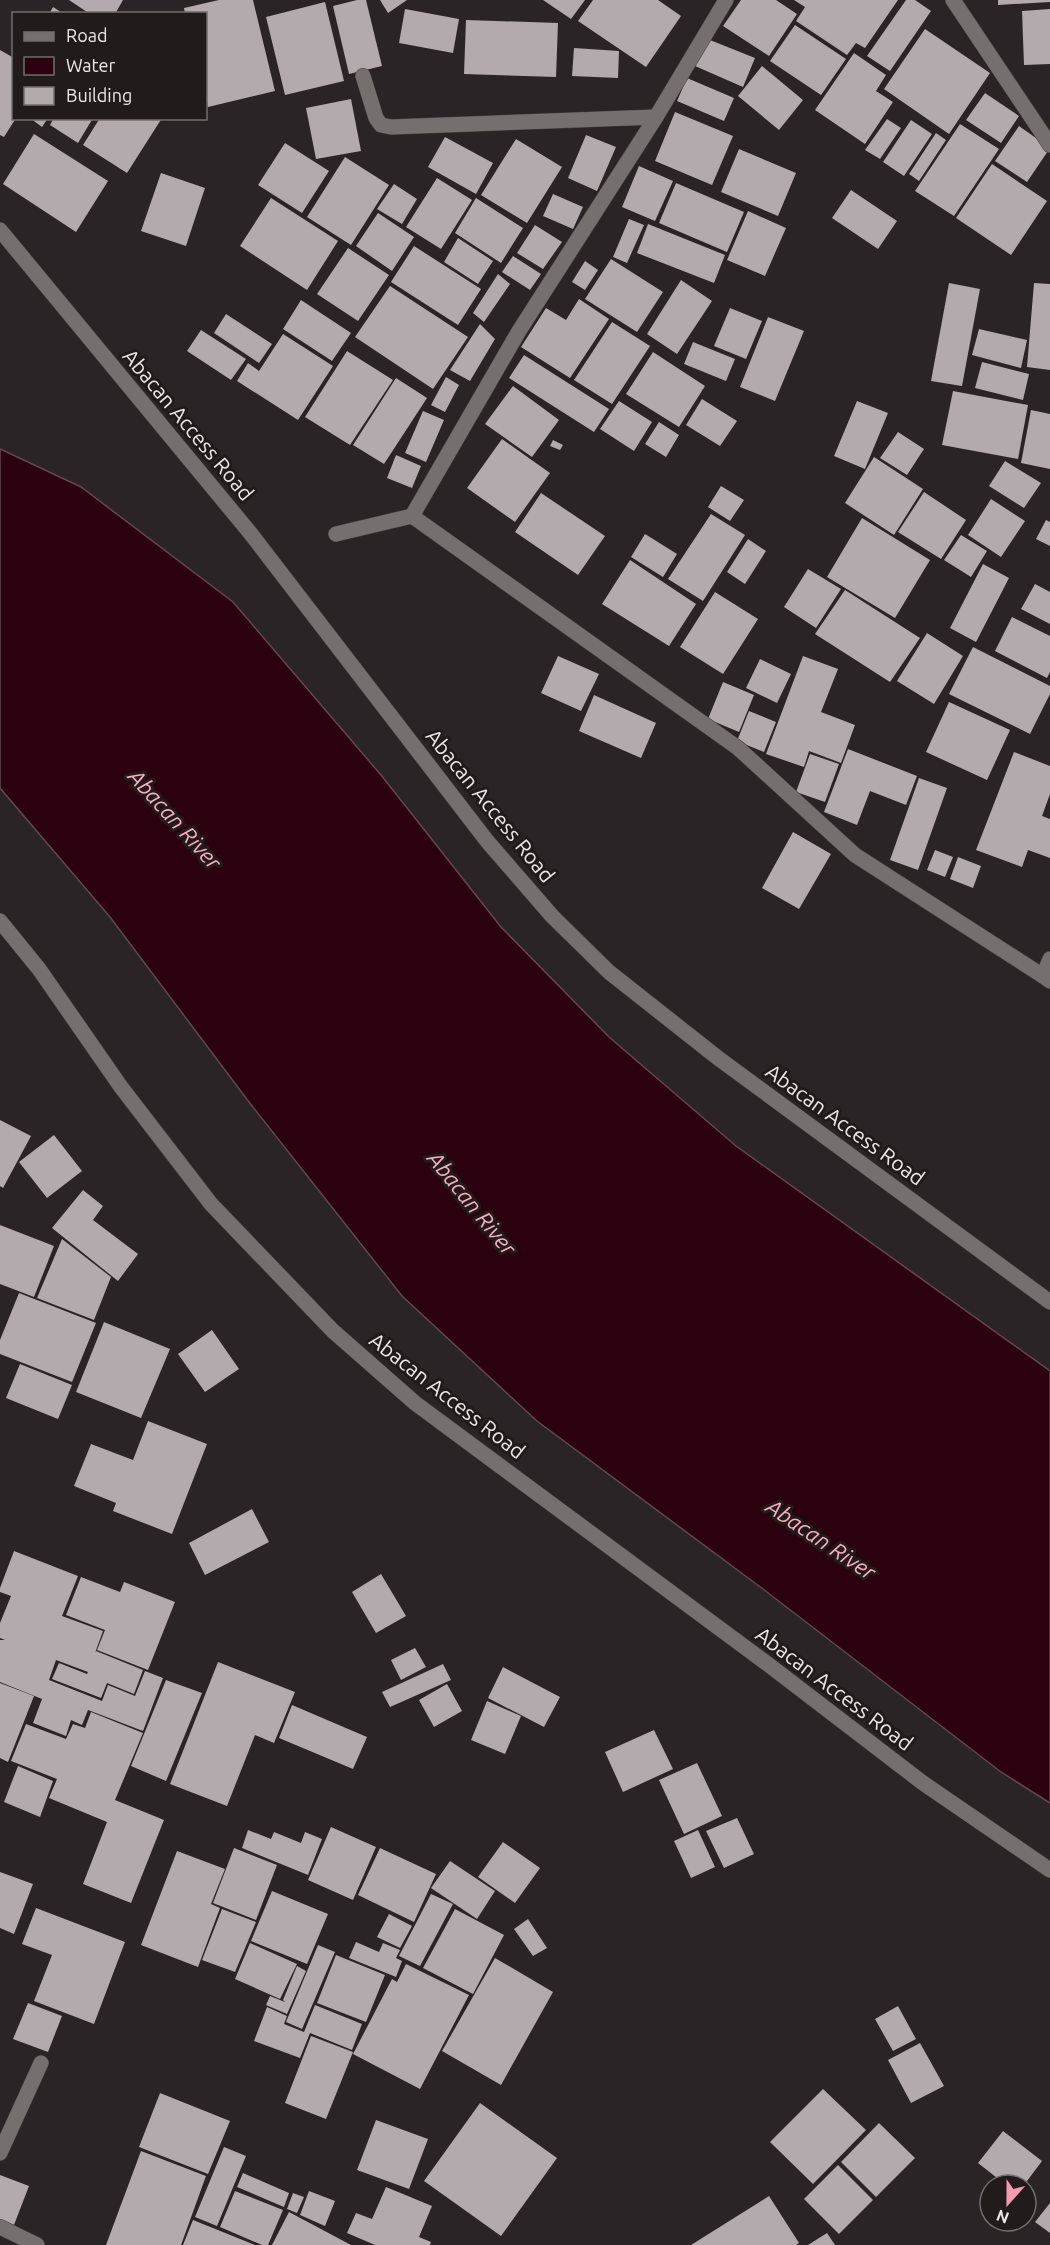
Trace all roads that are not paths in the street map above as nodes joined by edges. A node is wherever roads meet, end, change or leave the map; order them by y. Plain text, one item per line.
1 (726, 0) edge
2 (953, 0) edge
3 (363, 76) dead end
4 (656, 117) junction
5 (1050, 146) edge
6 (0, 230) edge
7 (412, 516) junction
8 (336, 534) dead end
9 (0, 921) edge
10 (1050, 959) edge
11 (1046, 978) edge
12 (1050, 1302) edge
13 (1050, 1870) edge
14 (41, 2063) dead end
15 (0, 2153) edge
16 (0, 2227) edge
17 (37, 2245) edge

1 - 4 street
2 - 5 street
3 - 4 street
4 - 7 street
6 - 12 street, Abacan Access Road
7 - 8 street
7 - 11 street
9 - 13 street, Abacan Access Road
10 - 11 street
14 - 15 street
16 - 17 street

